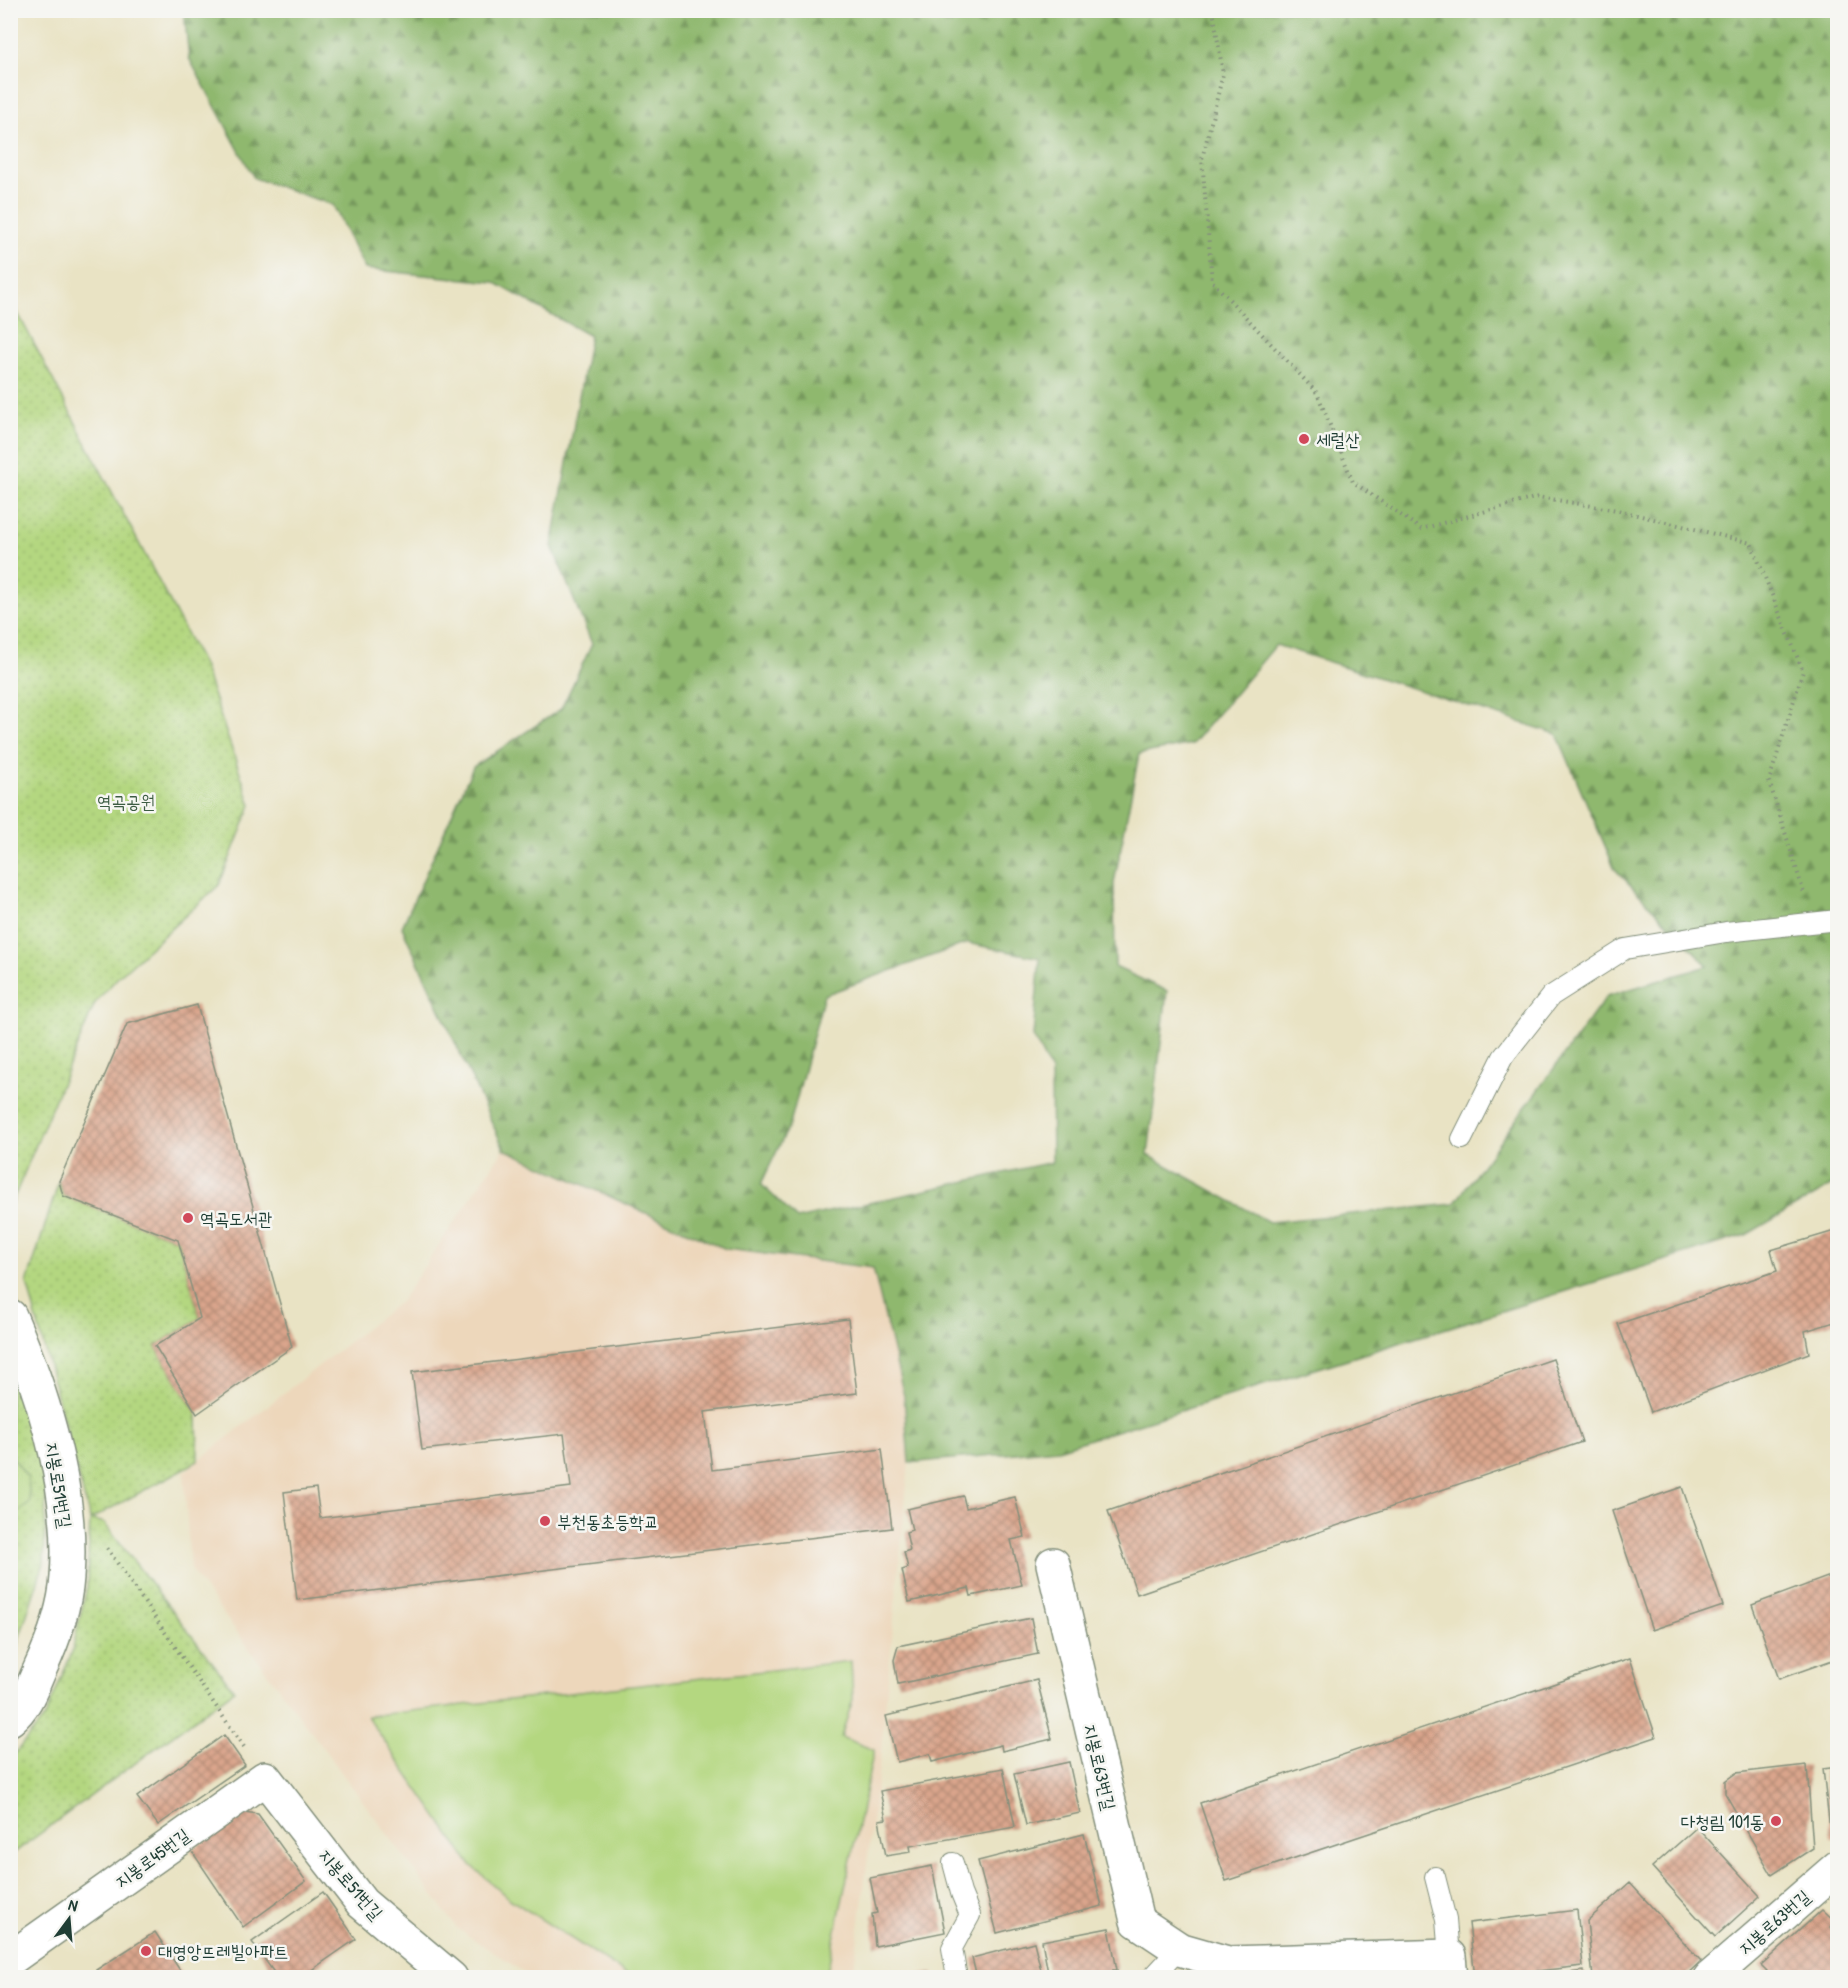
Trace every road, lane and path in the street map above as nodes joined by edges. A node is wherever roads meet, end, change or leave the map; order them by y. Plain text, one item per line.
1 (1213, 10) edge
2 (1838, 920) edge
3 (1814, 923) junction
4 (1462, 1139) dead end
5 (10, 1316) edge
6 (67, 1517) junction
7 (1053, 1564) dead end
8 (10, 1719) edge
9 (265, 1778) junction
10 (953, 1863) dead end
11 (1838, 1867) edge
12 (1435, 1877) dead end
13 (1179, 1949) junction
14 (10, 1959) edge
15 (1450, 1967) edge
16 (1714, 1976) edge
17 (451, 1977) edge
18 (957, 1977) edge
19 (1152, 1977) edge

1 - 3 path
2 - 3 lane
3 - 4 lane
5 - 6 street, 지봉로51번길
6 - 8 street, 지봉로51번길
6 - 9 path
7 - 13 street, 지봉로63번길
9 - 14 street, 지봉로45번길
9 - 17 street, 지봉로51번길
10 - 18 lane
11 - 16 street, 지봉로63번길
12 - 15 lane
13 - 15 street, 지봉로63번길
13 - 19 lane

